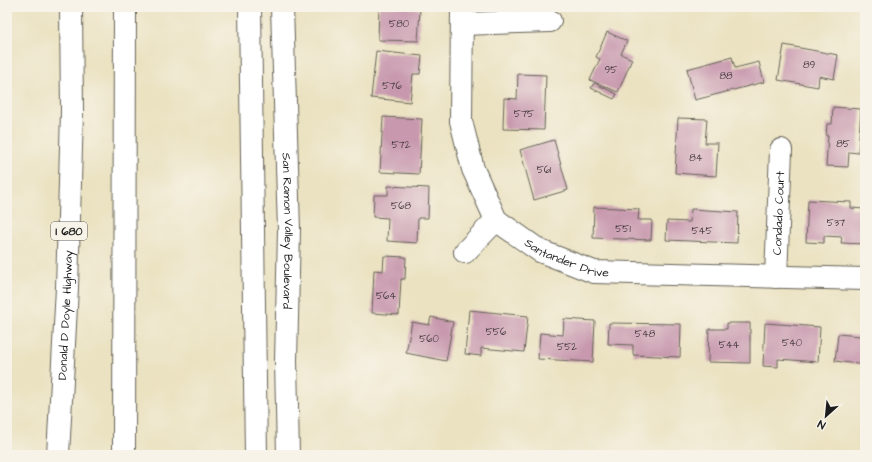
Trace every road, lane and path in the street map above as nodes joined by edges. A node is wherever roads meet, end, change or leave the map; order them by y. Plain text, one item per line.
1 (70, 7) edge
2 (125, 7) edge
3 (250, 7) edge
4 (282, 7) edge
5 (462, 16) edge
6 (550, 21) dead end
7 (781, 150) dead end
8 (496, 220) junction
9 (465, 252) dead end
10 (776, 277) junction
11 (865, 279) edge
12 (58, 455) edge
13 (124, 455) edge
14 (256, 455) edge
15 (288, 455) edge

1 - 12 main road, Donald D Doyle Highway / I 680
2 - 13 main road
3 - 14 main road
4 - 15 main road, San Ramon Valley Boulevard
5 - 6 main road
5 - 8 main road
7 - 10 main road, Condado Court
8 - 9 main road
8 - 10 main road, Santander Drive
10 - 11 main road, Santander Drive

